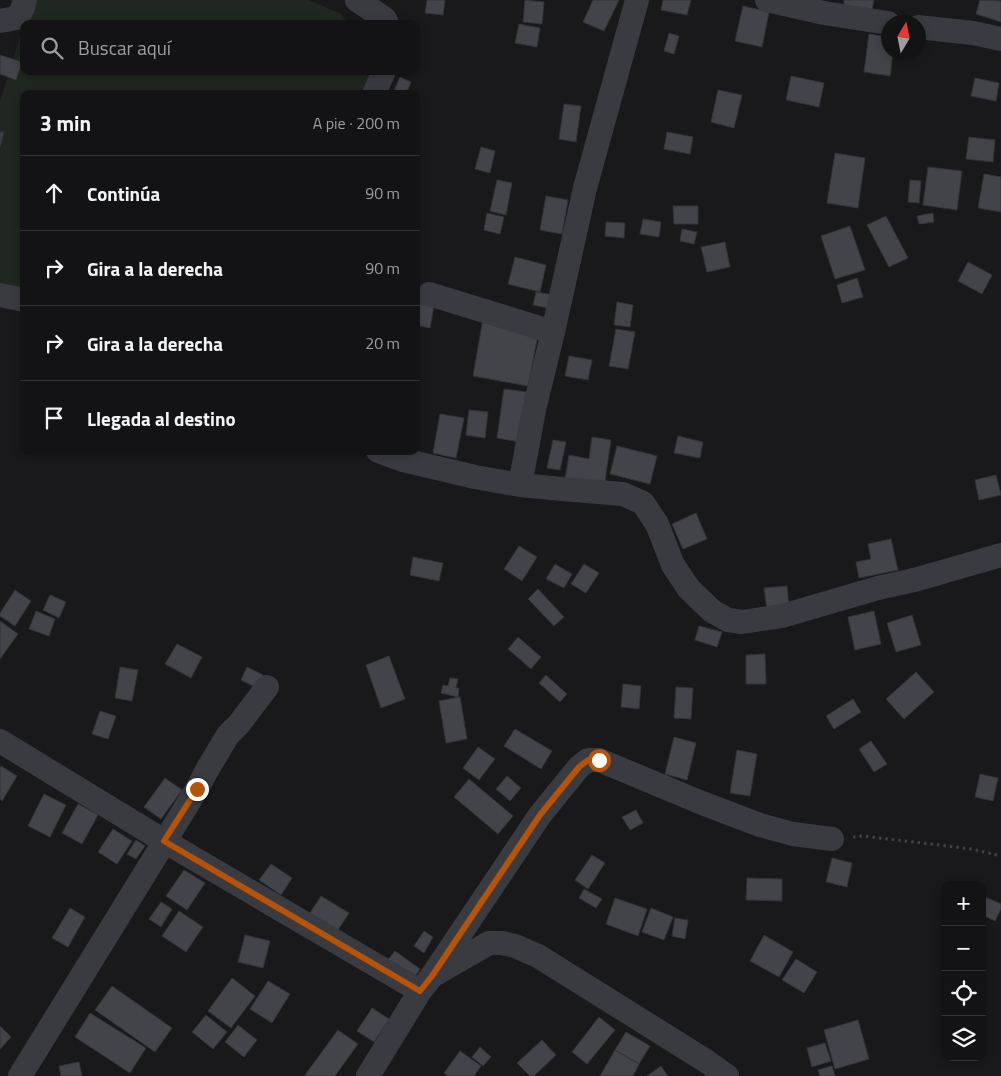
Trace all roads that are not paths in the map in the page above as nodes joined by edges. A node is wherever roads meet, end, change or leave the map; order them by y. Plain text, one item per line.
1 (25, 0) edge
2 (357, 0) edge
3 (637, 0) edge
4 (767, 0) edge
5 (385, 20) edge
6 (0, 21) edge
7 (881, 22) edge
8 (926, 27) edge
9 (1001, 39) edge
10 (382, 75) edge
11 (376, 90) edge
12 (429, 294) dead end
13 (0, 295) edge
14 (20, 299) edge
15 (553, 332) junction
16 (390, 455) edge
17 (520, 485) junction
18 (1001, 555) edge
19 (267, 687) dead end
20 (0, 741) edge
21 (832, 839) road end
22 (164, 841) junction
23 (426, 983) junction
24 (20, 1076) edge
25 (368, 1076) edge
26 (727, 1076) edge

1 - 6 street
2 - 5 street
3 - 15 street
4 - 7 street
8 - 9 street
10 - 11 street
12 - 15 street
13 - 14 street
15 - 17 street
16 - 17 street
17 - 18 street
19 - 22 street
20 - 22 street
21 - 23 street
22 - 23 street
22 - 24 street
23 - 25 street
23 - 26 street

